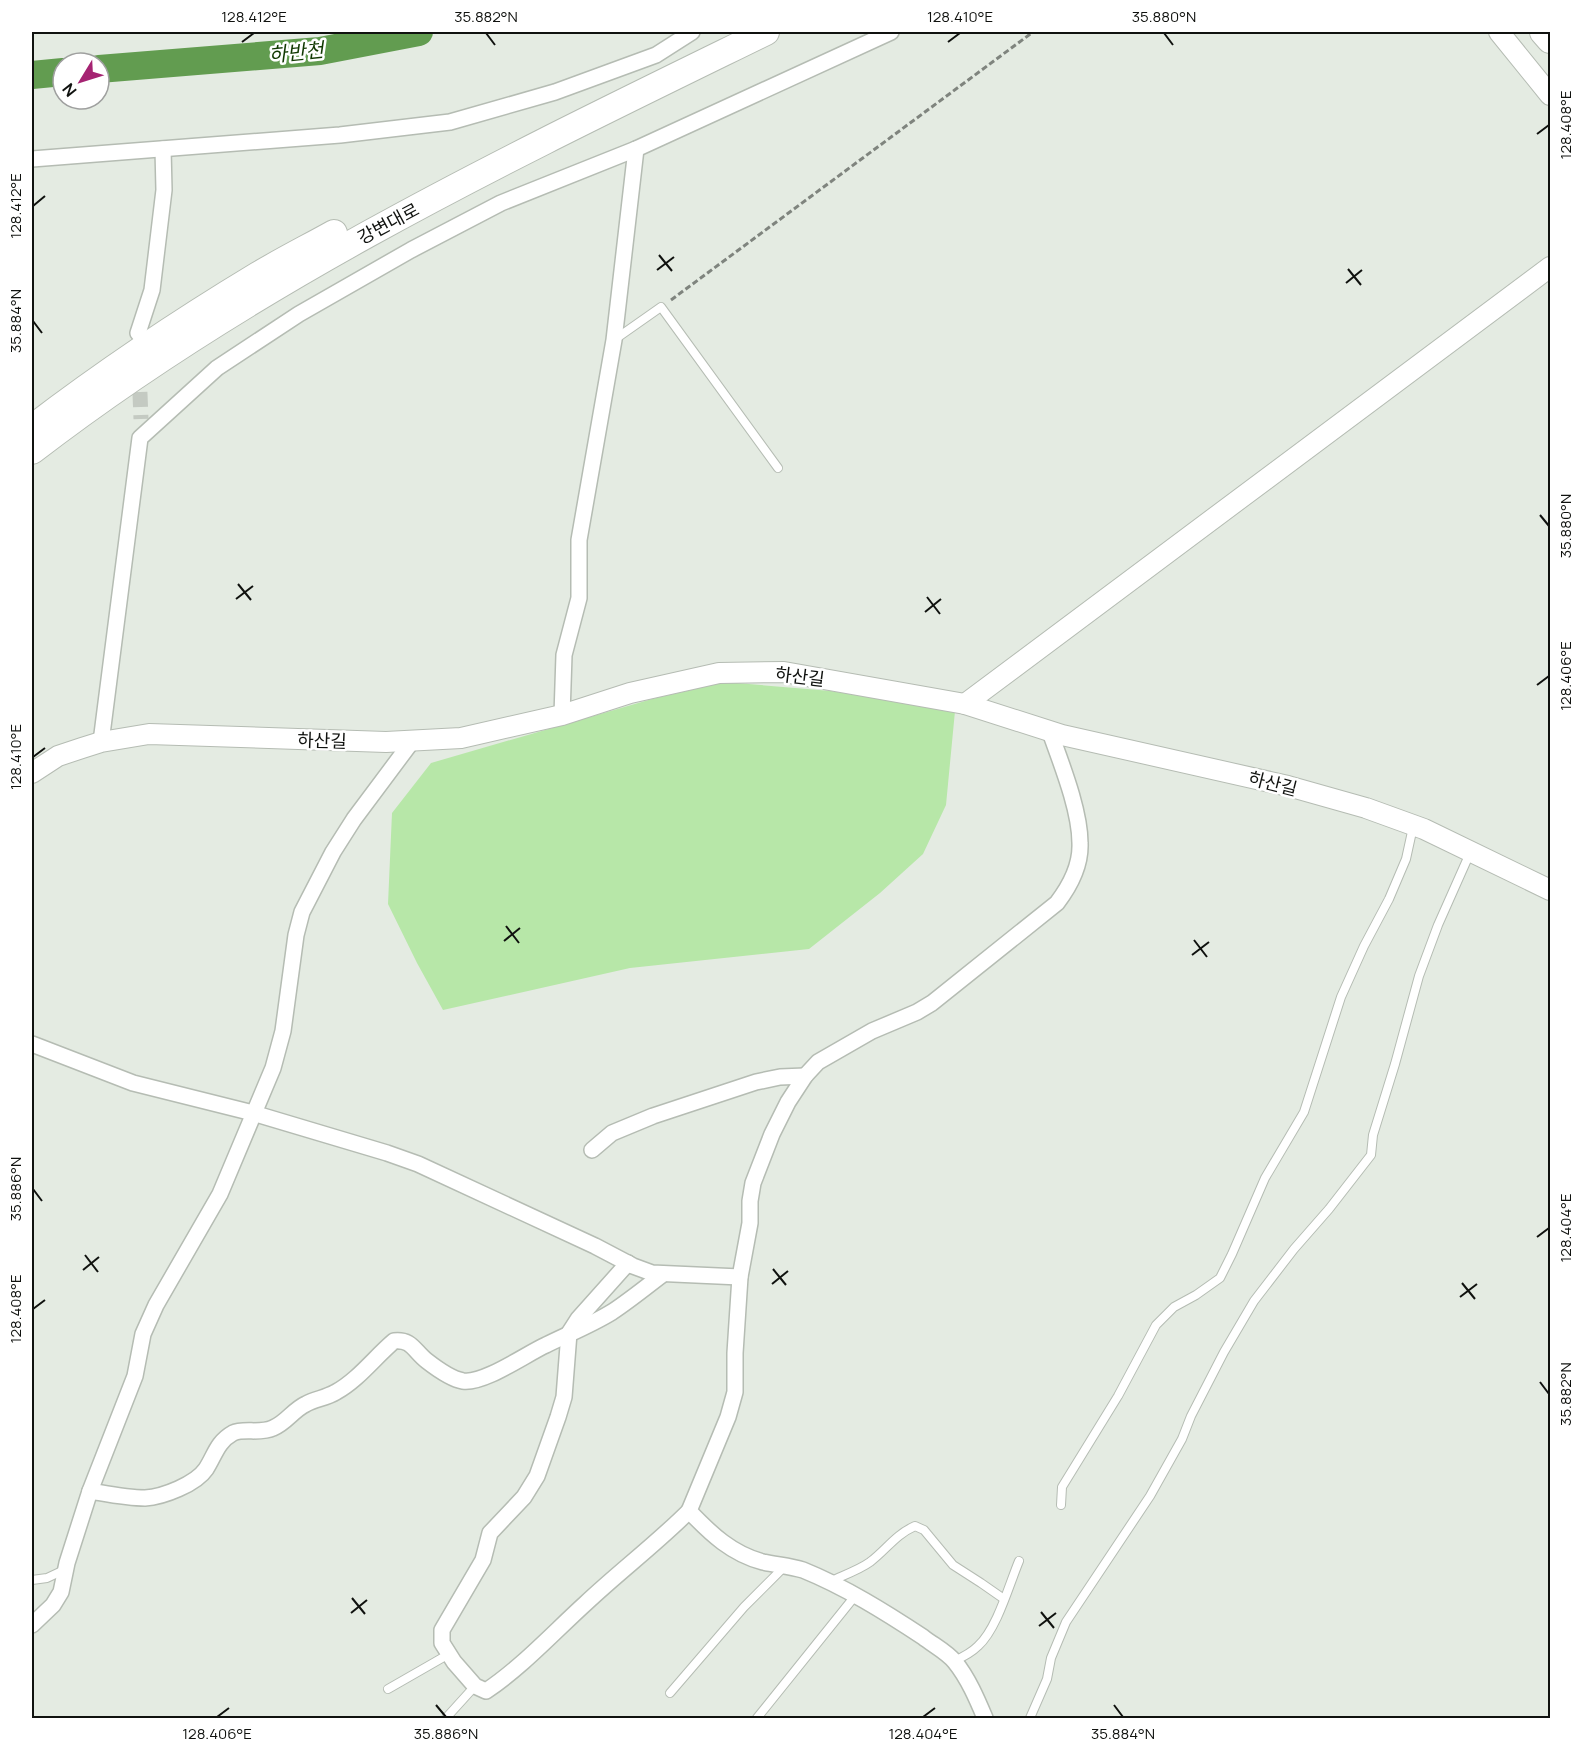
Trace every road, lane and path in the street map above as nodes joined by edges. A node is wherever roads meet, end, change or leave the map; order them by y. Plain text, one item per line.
1 (692, 32) edge
2 (726, 32) edge
3 (766, 32) edge
4 (891, 32) edge
5 (1033, 32) edge
6 (1499, 32) edge
7 (1543, 32) edge
8 (1551, 40) edge
9 (1551, 95) edge
10 (163, 149) junction
11 (636, 149) junction
12 (32, 159) edge
13 (1551, 267) edge
14 (662, 307) junction
15 (138, 333) dead end
16 (614, 340) junction
17 (141, 419) tunnel mouth
18 (32, 428) edge
19 (140, 438) junction
20 (32, 451) edge
21 (777, 468) dead end
22 (965, 704) junction
23 (562, 715) junction
24 (1050, 732) junction
25 (413, 740) junction
26 (101, 742) junction
27 (32, 773) edge
28 (1414, 826) junction
29 (1470, 852) junction
30 (1551, 891) edge
31 (32, 1044) edge
32 (804, 1076) junction
33 (253, 1113) junction
34 (592, 1150) dead end
35 (628, 1263) junction
36 (663, 1274) junction
37 (740, 1277) junction
38 (570, 1333) junction
39 (90, 1491) junction
40 (1061, 1504) dead end
41 (689, 1512) junction
42 (1019, 1561) dead end
43 (785, 1566) junction
44 (66, 1570) junction
45 (32, 1580) edge
46 (830, 1582) junction
47 (855, 1596) junction
48 (1004, 1599) junction
49 (32, 1625) edge
50 (449, 1654) junction
51 (954, 1661) junction
52 (475, 1686) junction
53 (388, 1689) dead end
54 (670, 1693) dead end
55 (446, 1719) edge
56 (757, 1719) edge
57 (985, 1719) edge
58 (1030, 1719) edge

1 - 10 street
2 - 18 highway, 강변대로
3 - 20 highway, 강변대로
4 - 11 street
5 - 14 path
6 - 9 street
7 - 8 highway
10 - 12 street
10 - 15 street
11 - 16 street
11 - 19 street
13 - 22 street
14 - 16 lane
14 - 21 lane
16 - 23 street
17 - 19 street
19 - 26 street
22 - 23 street, 하산길
22 - 24 street, 하산길
23 - 25 street, 하산길
24 - 28 street, 하산길
24 - 32 street
25 - 26 street, 하산길
25 - 33 street
26 - 27 street, 하산길
28 - 29 street, 하산길
28 - 40 lane
29 - 30 street, 하산길
29 - 58 lane
31 - 33 street
32 - 34 street
32 - 37 street
33 - 35 street
33 - 39 street
35 - 36 street
35 - 38 street
36 - 37 street
36 - 38 street
37 - 41 street
38 - 39 street
38 - 50 street
39 - 44 street
41 - 43 street
41 - 52 street
42 - 48 lane
43 - 46 street
43 - 54 lane
44 - 45 lane
44 - 49 street
46 - 47 street
46 - 48 lane
47 - 51 street
47 - 56 lane
48 - 51 lane
50 - 52 street
50 - 53 lane
51 - 57 street
52 - 55 lane

